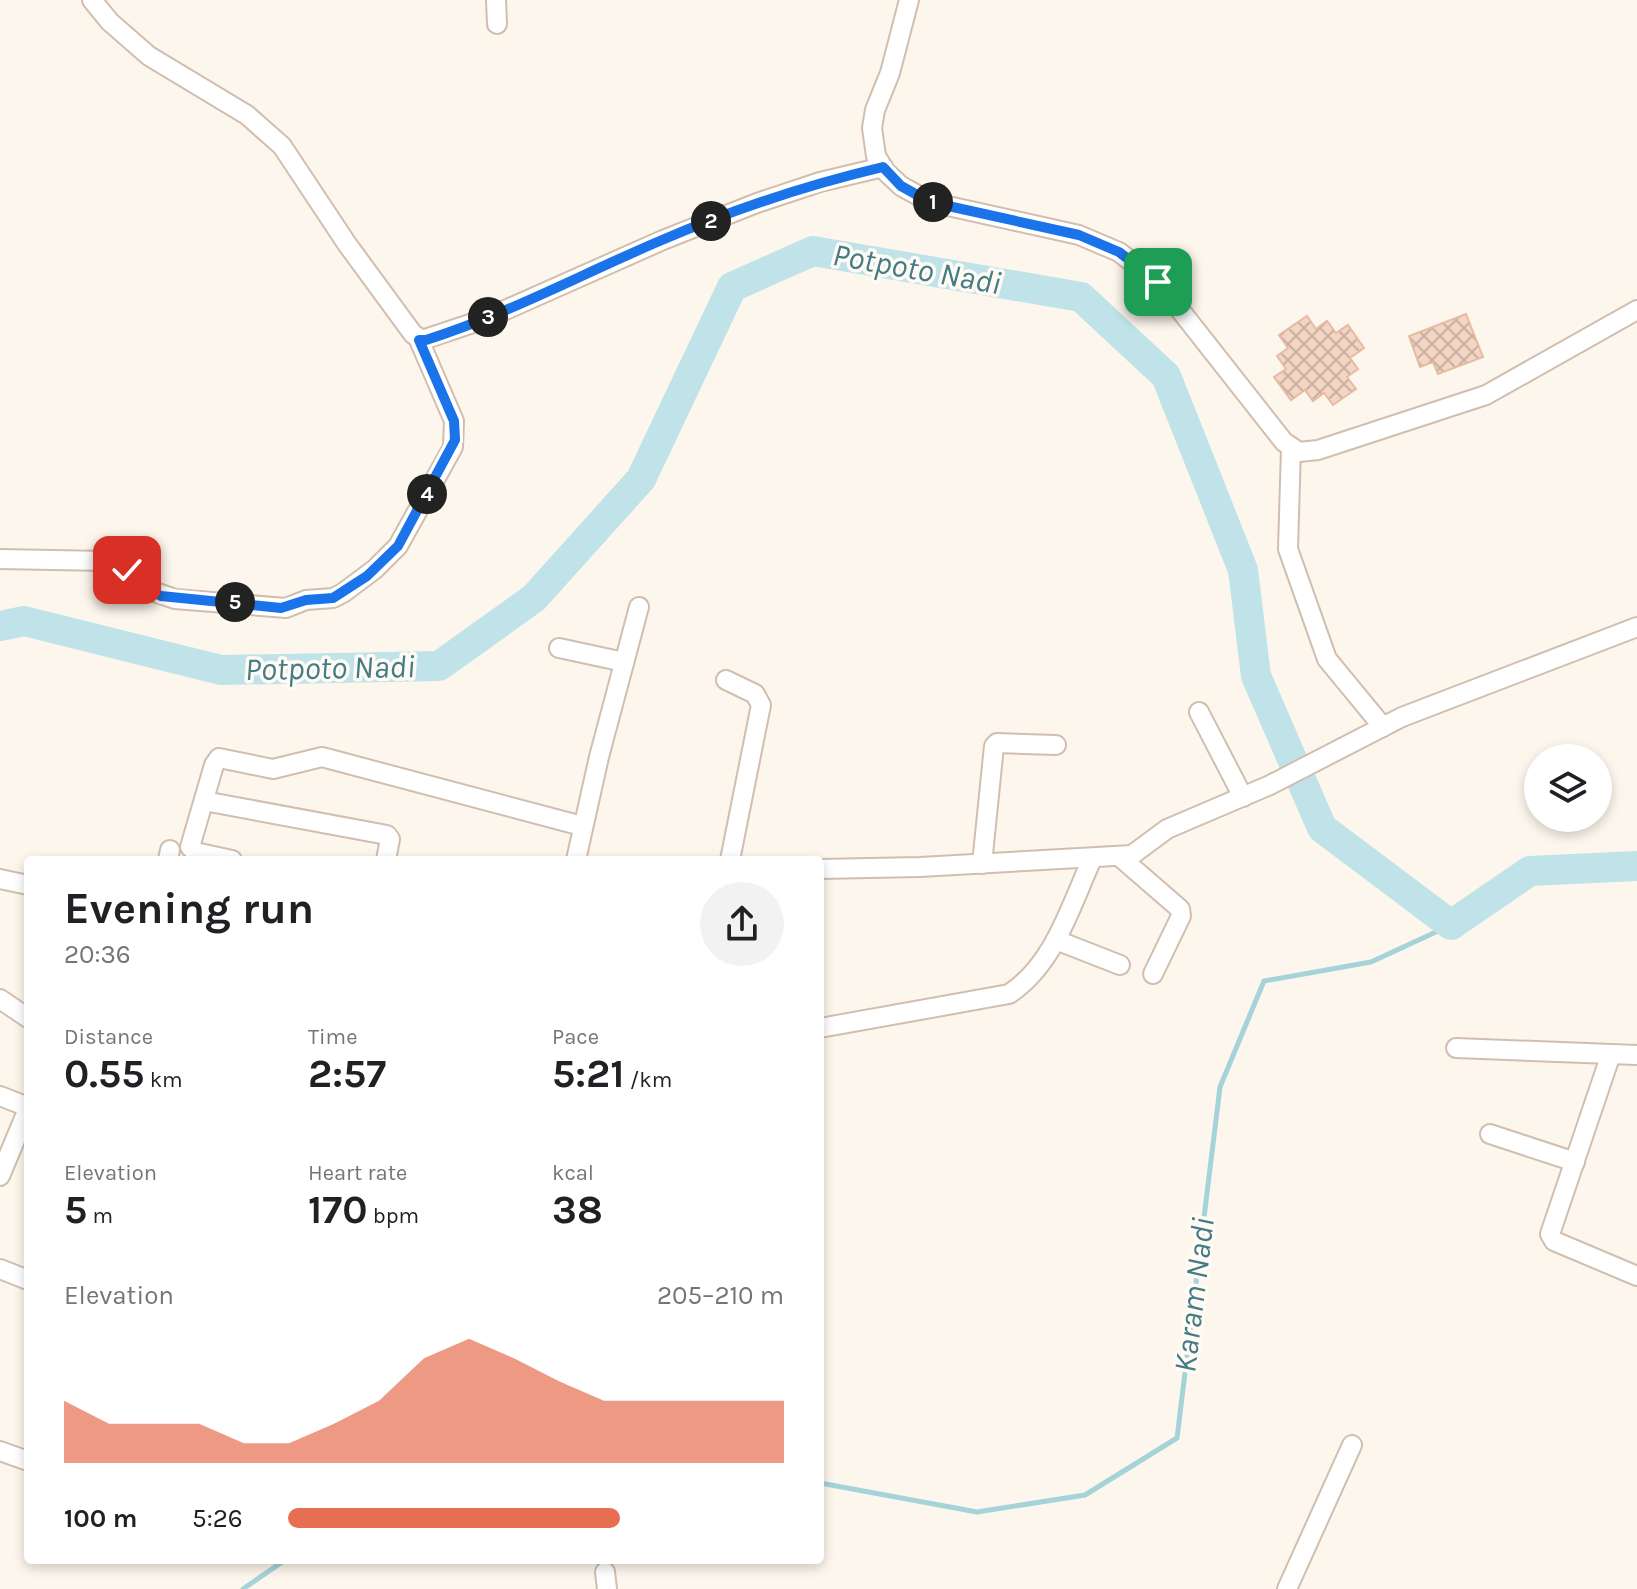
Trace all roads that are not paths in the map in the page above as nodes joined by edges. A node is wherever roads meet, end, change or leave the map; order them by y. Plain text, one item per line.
1 (92, 0) edge
2 (496, 0) edge
3 (909, 0) edge
4 (497, 24) dead end
5 (883, 167) junction
6 (1637, 310) edge
7 (422, 340) junction
8 (1291, 448) junction
9 (0, 559) edge
10 (639, 607) dead end
11 (1637, 627) edge
12 (559, 648) dead end
13 (624, 662) junction
14 (726, 680) dead end
15 (1199, 712) dead end
16 (1383, 727) junction
17 (1056, 745) dead end
18 (1243, 797) junction
19 (198, 805) junction
20 (582, 826) junction
21 (216, 856) edge
22 (387, 856) edge
23 (577, 856) edge
24 (731, 856) edge
25 (1120, 857) junction
26 (1092, 859) junction
27 (982, 864) junction
28 (824, 869) edge
29 (0, 879) edge
30 (24, 884) edge
31 (1056, 940) junction
32 (1120, 965) dead end
33 (1153, 974) dead end
34 (0, 999) edge
35 (24, 1015) edge
36 (824, 1027) edge
37 (1456, 1048) dead end
38 (1611, 1054) junction
39 (1637, 1055) edge
40 (0, 1096) edge
41 (24, 1106) edge
42 (24, 1118) edge
43 (1490, 1134) dead end
44 (1575, 1162) junction
45 (0, 1176) edge
46 (0, 1269) edge
47 (1637, 1276) edge
48 (24, 1278) edge
49 (1352, 1445) dead end
50 (0, 1451) edge
51 (24, 1460) edge
52 (1287, 1589) edge

1 - 7 street
2 - 4 street
3 - 5 street
5 - 7 street
5 - 8 street
6 - 8 street
7 - 9 street
8 - 16 street
10 - 13 street
11 - 16 street
12 - 13 street
13 - 20 street
14 - 24 street
15 - 18 street
16 - 18 street
17 - 27 street
18 - 25 street
19 - 20 street
19 - 21 street
19 - 22 street
20 - 23 street
25 - 26 street
25 - 33 street
26 - 27 street
26 - 31 street
27 - 28 street
29 - 30 street
31 - 32 street
31 - 36 street
34 - 35 street
37 - 38 street
38 - 39 street
38 - 44 street
40 - 41 street
42 - 45 street
43 - 44 street
44 - 47 street
46 - 48 street
49 - 52 street
50 - 51 street

